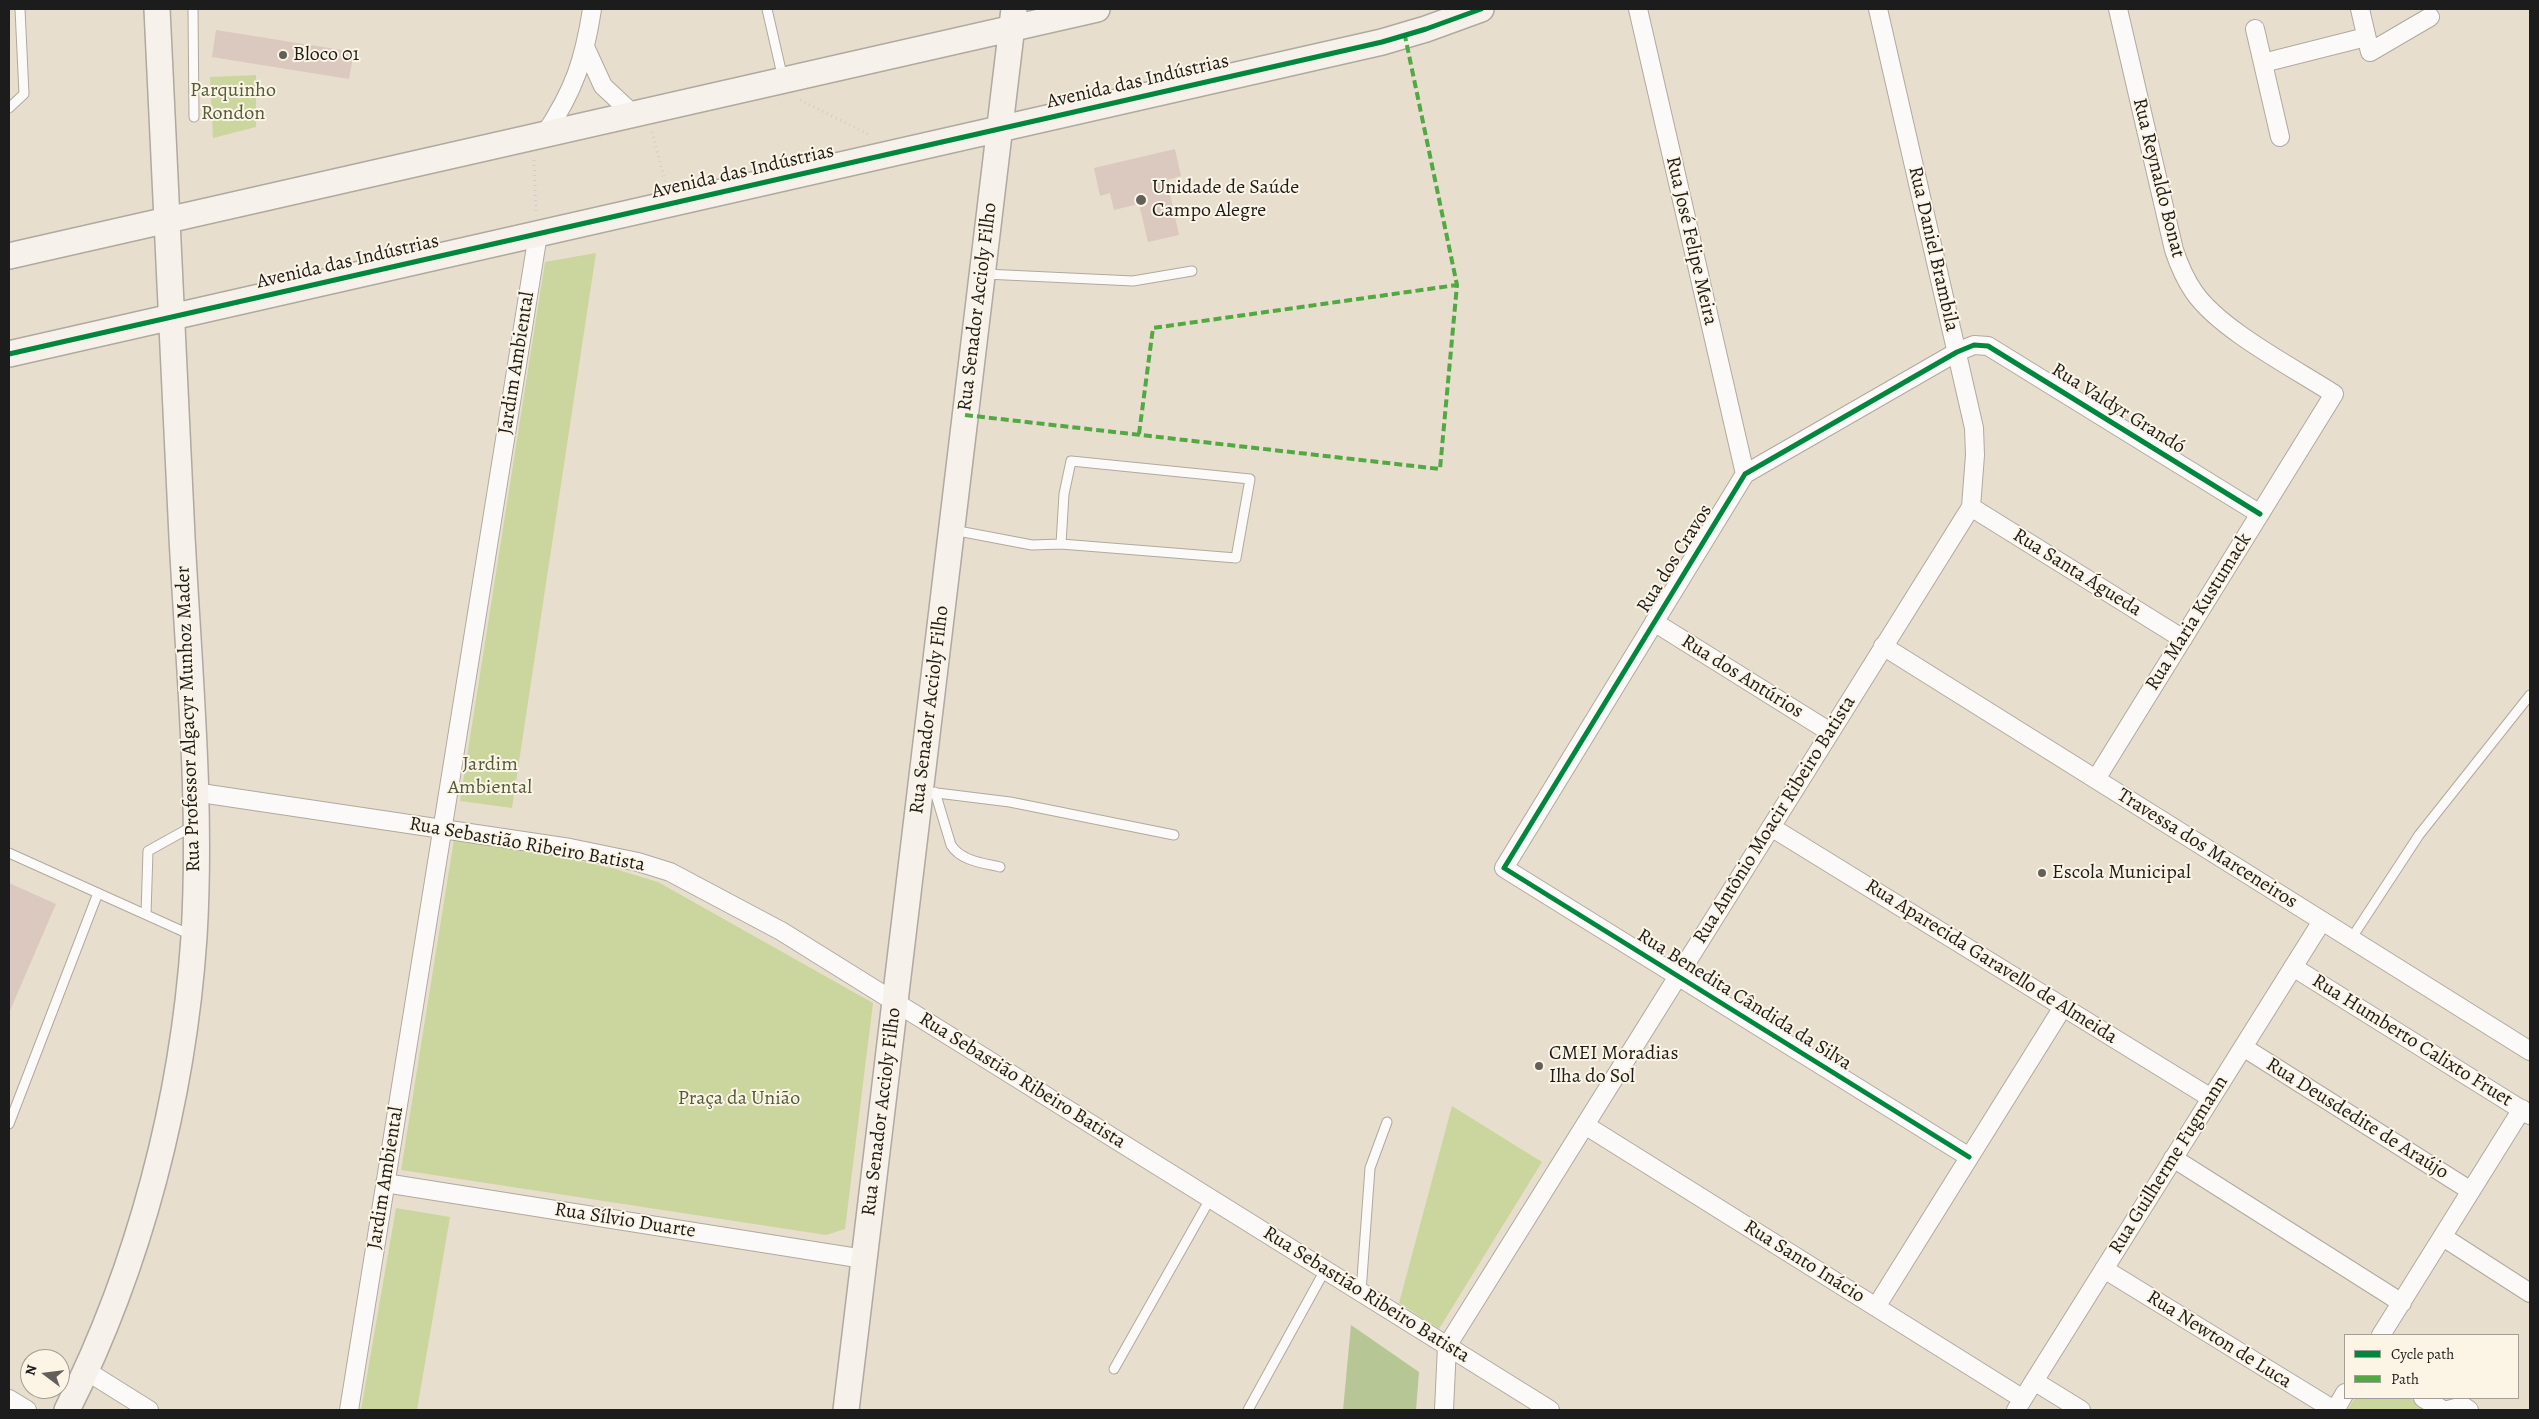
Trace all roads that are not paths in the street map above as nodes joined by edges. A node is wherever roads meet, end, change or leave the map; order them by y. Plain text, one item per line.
1 (20, 9) edge
2 (157, 9) edge
3 (192, 9) edge
4 (592, 9) edge
5 (767, 9) edge
6 (1097, 9) edge
7 (1481, 9) edge
8 (1638, 9) edge
9 (1878, 9) edge
10 (2118, 9) edge
11 (2360, 9) edge
12 (2430, 17) dead end
13 (1012, 18) edge
14 (2255, 29) dead end
15 (2368, 44) junction
16 (586, 49) junction
17 (2263, 63) junction
18 (775, 82) junction
19 (9, 108) edge
20 (640, 112) junction
21 (194, 117) dead end
22 (999, 129) junction
23 (539, 135) junction
24 (2280, 137) dead end
25 (168, 220) junction
26 (538, 234) junction
27 (9, 256) edge
28 (1192, 271) dead end
29 (982, 274) junction
30 (172, 317) junction
31 (1957, 352) junction
32 (9, 354) edge
33 (2334, 394) joint
34 (1745, 474) junction
35 (1971, 507) junction
36 (2260, 514) junction
37 (951, 530) junction
38 (1062, 544) junction
39 (1654, 622) junction
40 (2183, 639) junction
41 (1883, 646) junction
42 (2530, 695) edge
43 (1830, 732) junction
44 (2096, 779) junction
45 (928, 791) junction
46 (194, 792) junction
47 (195, 825) junction
48 (1771, 827) junction
49 (442, 829) junction
50 (1174, 835) dead end
51 (9, 853) edge
52 (1000, 867) dead end
53 (1504, 868) joint
54 (98, 893) junction
55 (146, 914) junction
56 (2322, 921) junction
57 (194, 936) junction
58 (2352, 939) junction
59 (2293, 967) junction
60 (1678, 976) junction
61 (895, 1002) junction
62 (2062, 1007) junction
63 (2243, 1047) junction
64 (2530, 1051) edge
65 (2211, 1098) junction
66 (2526, 1112) edge
67 (1387, 1122) dead end
68 (9, 1124) edge
69 (1585, 1126) junction
70 (1969, 1157) junction
71 (2173, 1158) junction
72 (385, 1183) junction
73 (2471, 1191) junction
74 (1210, 1199) junction
75 (2443, 1237) junction
76 (864, 1259) junction
77 (2104, 1269) junction
78 (1325, 1270) junction
79 (1360, 1292) junction
80 (2530, 1292) edge
81 (2402, 1303) junction
82 (1876, 1307) junction
83 (2382, 1334) edge
84 (1447, 1346) junction
85 (1114, 1369) dead end
86 (85, 1370) junction
87 (2034, 1381) junction
88 (2344, 1395) edge
89 (9, 1398) edge
90 (2425, 1399) edge
91 (2020, 1404) edge
92 (28, 1410) edge
93 (67, 1410) edge
94 (149, 1410) edge
95 (348, 1410) edge
96 (846, 1410) edge
97 (1248, 1410) edge
98 (1444, 1410) edge
99 (1550, 1410) edge
100 (2081, 1410) edge
101 (2334, 1410) edge
102 (2443, 1410) edge

1 - 19 lane
2 - 25 street, Rua Professor Algacyr Munhoz Mader
3 - 21 lane
4 - 16 street
5 - 18 lane
6 - 13 street
7 - 22 street, Avenida das Indústrias
8 - 34 street, Rua José Felipe Meira
9 - 31 street, Rua Daniel Brambila
10 - 33 street, Rua Reynaldo Bonat
11 - 15 street
12 - 15 street
13 - 18 street
13 - 22 street, Rua Senador Accioly Filho
14 - 17 street
15 - 17 street
16 - 20 street
16 - 23 street
17 - 24 street
18 - 20 street
20 - 23 street
22 - 26 street, Avenida das Indústrias
22 - 29 street, Rua Senador Accioly Filho
23 - 25 street
25 - 27 street
25 - 30 street, Rua Professor Algacyr Munhoz Mader
26 - 30 street, Avenida das Indústrias
26 - 49 street, Jardim Ambiental
28 - 29 lane
29 - 37 street, Rua Senador Accioly Filho
30 - 32 street, Avenida das Indústrias
30 - 46 street, Rua Professor Algacyr Munhoz Mader
31 - 34 street, Rua dos Cravos
31 - 35 street, Rua Daniel Brambila
31 - 36 street, Rua Valdyr Grandó
33 - 36 street, Rua Maria Kustumack
34 - 39 street, Rua dos Cravos
35 - 40 street, Rua Santa Águeda
35 - 41 street, Rua Daniel Brambila
36 - 40 street, Rua Maria Kustumack
37 - 38 lane
37 - 45 street, Rua Senador Accioly Filho
38 - 38 lane
39 - 43 street, Rua dos Antúrios
39 - 53 street, Rua dos Cravos
40 - 44 street, Rua Maria Kustumack
41 - 43 street, Rua Antônio Moacir Ribeiro Batista
41 - 44 street, Travessa dos Marceneiros
42 - 58 lane
43 - 48 street, Rua Antônio Moacir Ribeiro Batista
44 - 56 street, Travessa dos Marceneiros
45 - 50 lane
45 - 52 lane
45 - 61 street, Rua Senador Accioly Filho
46 - 47 street, Rua Professor Algacyr Munhoz Mader
46 - 49 street, Rua Sebastião Ribeiro Batista
47 - 55 lane
47 - 57 street, Rua Professor Algacyr Munhoz Mader
48 - 60 street, Rua Antônio Moacir Ribeiro Batista
48 - 62 street, Rua Aparecida Garavello de Almeida
49 - 61 street, Rua Sebastião Ribeiro Batista
49 - 72 street, Jardim Ambiental
51 - 54 lane
53 - 60 street, Rua Benedita Cândida da Silva
54 - 55 lane
54 - 68 lane
55 - 57 lane
56 - 58 street, Travessa dos Marceneiros
56 - 59 street, Rua Guilherme Fugmann
57 - 86 street, Rua Professor Algacyr Munhoz Mader
58 - 64 street, Travessa dos Marceneiros
59 - 63 street, Rua Guilherme Fugmann
59 - 66 street, Rua Humberto Calixto Fruet
60 - 69 street, Rua Antônio Moacir Ribeiro Batista
60 - 70 street, Rua Benedita Cândida da Silva
61 - 74 street, Rua Sebastião Ribeiro Batista
61 - 76 street, Rua Senador Accioly Filho
62 - 65 street, Rua Aparecida Garavello de Almeida
62 - 70 street
63 - 65 street, Rua Guilherme Fugmann
63 - 73 street, Rua Deusdedite de Araújo
65 - 71 street, Rua Guilherme Fugmann
66 - 73 street
67 - 79 lane
69 - 82 street, Rua Santo Inácio
69 - 84 street, Rua Antônio Moacir Ribeiro Batista
70 - 82 street
71 - 77 street, Rua Guilherme Fugmann
71 - 81 street
72 - 76 street, Rua Sílvio Duarte
72 - 95 street, Jardim Ambiental
73 - 75 street
74 - 78 street, Rua Sebastião Ribeiro Batista
74 - 85 lane
75 - 80 street
75 - 81 street
76 - 96 street, Rua Senador Accioly Filho
77 - 87 street, Rua Guilherme Fugmann
77 - 101 street, Rua Newton de Luca
78 - 79 street, Rua Sebastião Ribeiro Batista
78 - 97 lane
79 - 84 street, Rua Sebastião Ribeiro Batista
81 - 83 street
82 - 91 street, Rua Santo Inácio
84 - 98 street, Rua Antônio Moacir Ribeiro Batista
84 - 99 street, Rua Sebastião Ribeiro Batista
86 - 93 street, Rua Professor Algacyr Munhoz Mader
86 - 94 street
87 - 91 street, Rua Guilherme Fugmann
87 - 100 street
88 - 101 street
89 - 92 street
90 - 102 street

